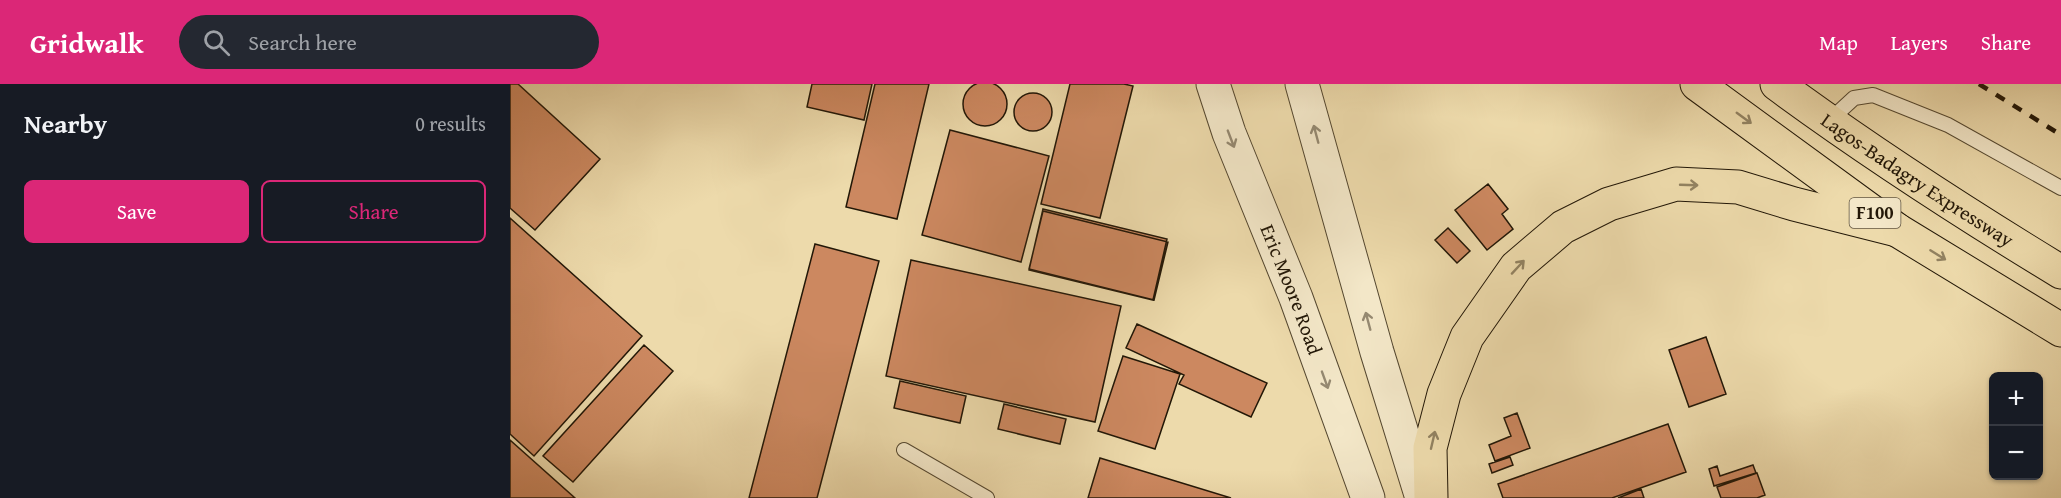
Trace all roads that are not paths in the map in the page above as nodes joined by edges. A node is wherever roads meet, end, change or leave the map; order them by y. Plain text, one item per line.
1 (1213, 84) edge
2 (1302, 84) edge
3 (1697, 84) edge
4 (1777, 84) edge
5 (1828, 122) junction
6 (2061, 188) edge
7 (1898, 230) junction
8 (2061, 272) edge
9 (2061, 330) edge
10 (904, 450) dead end
11 (987, 498) edge
12 (1368, 498) edge
13 (1422, 498) edge
14 (1431, 498) edge

1 -> 12 street, Eric Moore Road
13 -> 2 street
3 -> 7 highway, F100
4 - 5 highway, Lagos-Badagry Expressway / F100
5 - 6 lane
5 - 8 highway, Lagos-Badagry Expressway / F100
7 -> 9 highway, F100
14 -> 7 highway
10 - 11 lane

